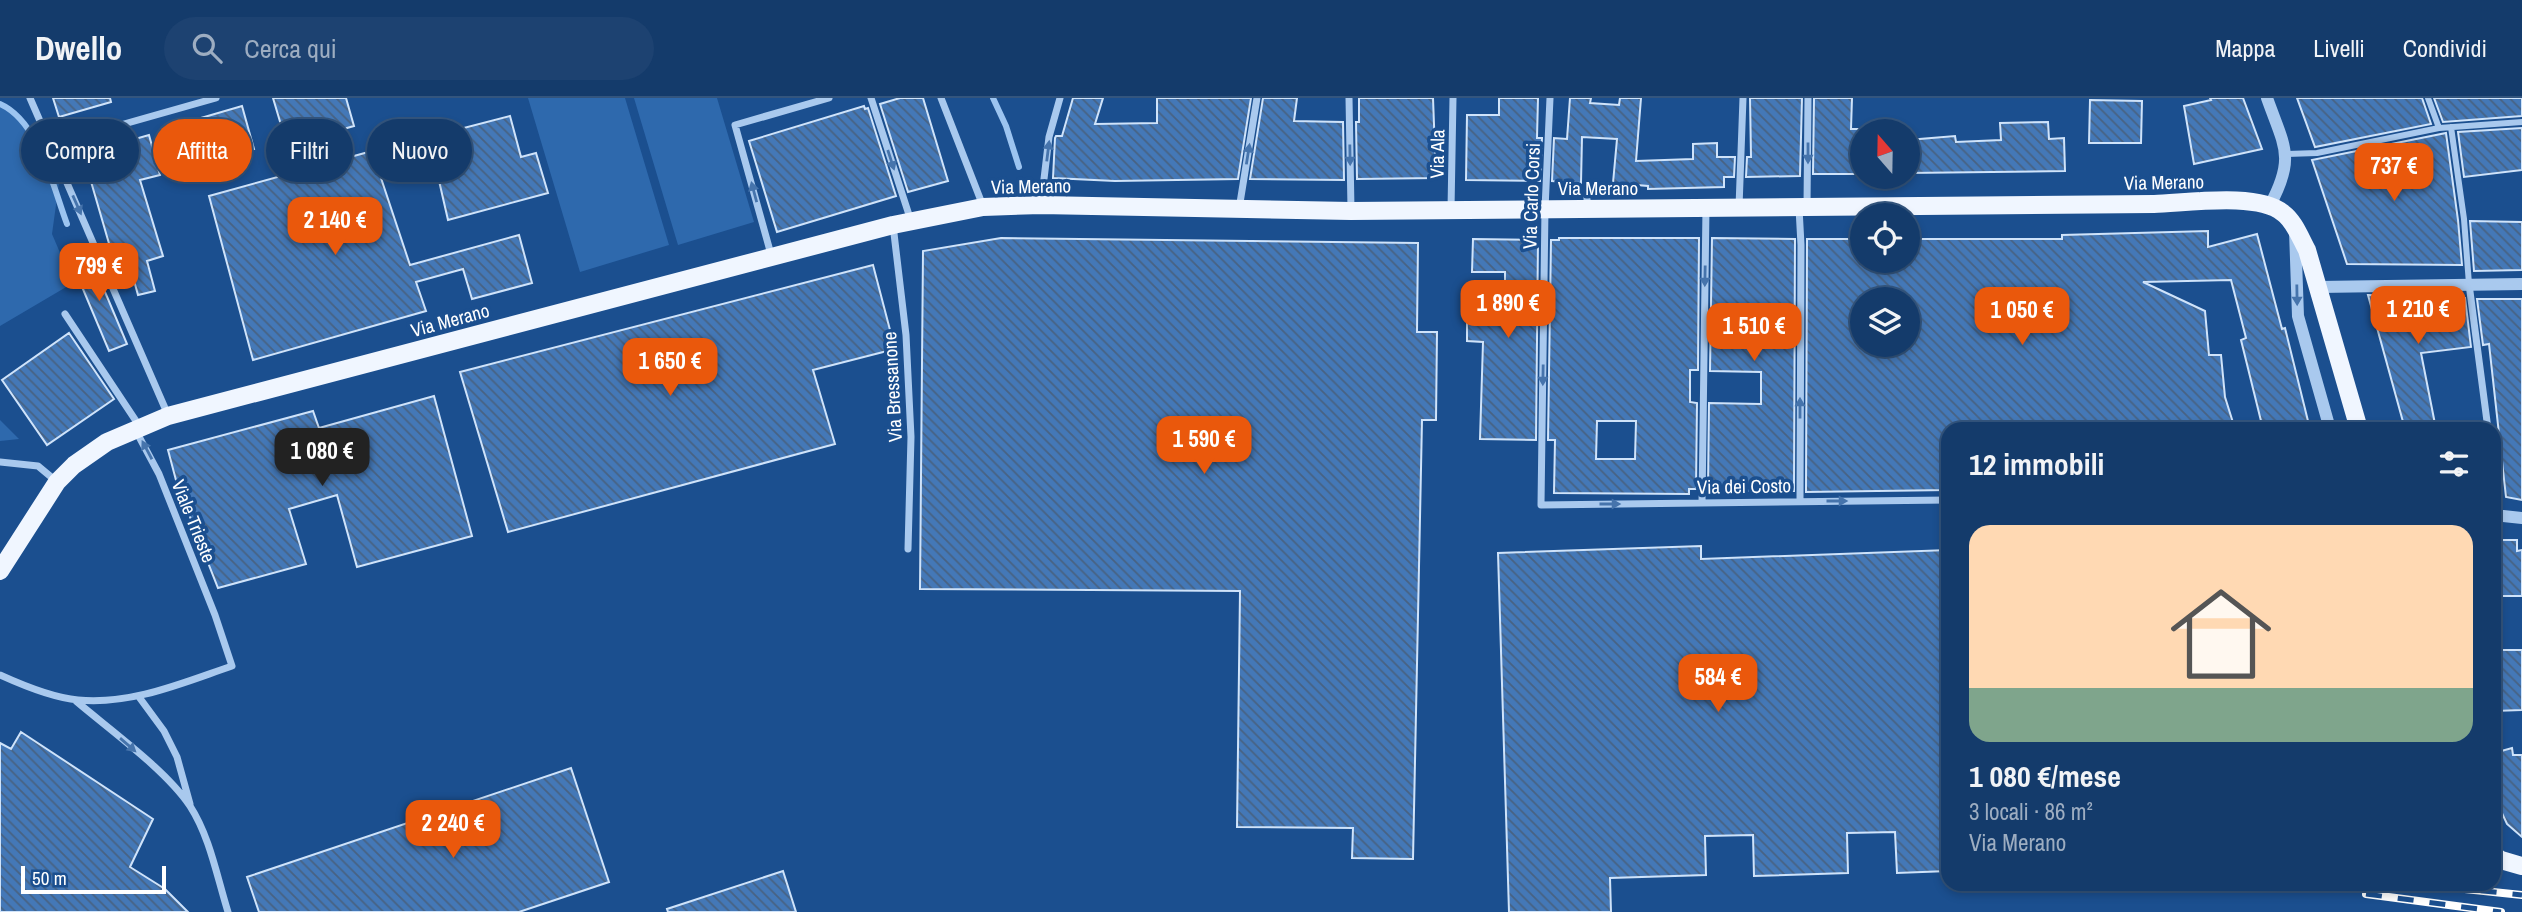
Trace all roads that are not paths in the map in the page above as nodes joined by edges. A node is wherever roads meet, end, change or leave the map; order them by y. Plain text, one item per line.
1 (30, 98) edge
2 (215, 98) edge
3 (829, 98) edge
4 (871, 98) edge
5 (941, 98) edge
6 (1060, 98) edge
7 (1257, 98) edge
8 (1349, 98) edge
9 (1453, 98) edge
10 (1550, 98) edge
11 (1743, 98) edge
12 (1808, 98) edge
13 (2267, 98) edge
14 (2428, 98) edge
15 (39, 119) edge
16 (139, 120) edge
17 (2522, 122) edge
18 (2451, 127) junction
19 (2439, 128) junction
20 (2287, 154) junction
21 (66, 182) edge
22 (1587, 185) dead end
23 (1041, 205) junction
24 (983, 207) junction
25 (1706, 207) junction
26 (1739, 208) junction
27 (1803, 208) junction
28 (1545, 209) junction
29 (1587, 209) junction
30 (1239, 210) junction
31 (1451, 210) junction
32 (1351, 211) junction
33 (2283, 215) junction
34 (911, 221) junction
35 (893, 225) junction
36 (772, 258) junction
37 (2469, 284) junction
38 (2522, 284) edge
39 (2319, 287) junction
40 (65, 314) dead end
41 (169, 416) junction
42 (2328, 422) edge
43 (2357, 422) edge
44 (2487, 422) edge
45 (138, 429) junction
46 (0, 462) edge
47 (57, 482) junction
48 (1941, 500) edge
49 (1800, 501) junction
50 (1702, 503) junction
51 (1541, 505) joint
52 (2501, 516) edge
53 (2522, 518) edge
54 (908, 549) dead end
55 (0, 571) edge
56 (0, 675) edge
57 (139, 697) junction
58 (76, 701) junction
59 (191, 808) junction
60 (2501, 860) edge
61 (2522, 866) edge
62 (228, 912) edge

1 - 15 street
2 - 16 street
36 -> 3 street
4 -> 34 street
5 - 24 street
23 -> 6 street
30 -> 7 street
8 -> 32 street
9 - 31 street, Via Ala
10 - 28 street, Via Carlo Corsi
11 - 26 street
12 -> 27 street
13 - 20 street
14 - 19 street
17 - 18 street
18 - 19 street
18 - 37 street
19 - 20 street
20 - 33 street
21 -> 41 street
22 - 29 street
23 - 24 main road, Via Merano
23 - 30 main road, Via Merano
24 - 34 main road, Via Merano
25 - 26 main road, Via Merano
25 - 29 main road, Via Merano
25 -> 50 street
26 - 27 main road, Via Merano
27 - 33 main road, Via Merano
49 -> 27 street
28 - 29 main road, Via Merano
28 - 31 main road, Via Merano
28 -> 51 street, Via Carlo Corsi
30 - 32 main road, Via Merano
31 - 32 main road, Via Merano
33 - 39 main road
33 -> 42 street
34 - 35 main road, Via Merano
35 - 36 main road, Via Merano
35 - 54 street, Via Bressanone
36 - 41 main road, Via Merano
37 - 38 street
37 - 39 street
37 - 44 street
39 - 43 main road
40 - 45 street
41 - 45 main road, Via Merano
45 - 47 main road, Via Merano
57 -> 45 street, Viale Trieste
46 - 47 street
47 - 55 main road, Via Merano
49 -> 48 street, Via dei Costo
49 - 50 street, Via dei Costo
51 -> 50 street, Via dei Costo
52 - 53 street
56 - 58 street
57 - 58 street
57 - 59 street
58 -> 59 street
59 - 62 street
60 - 61 main road

